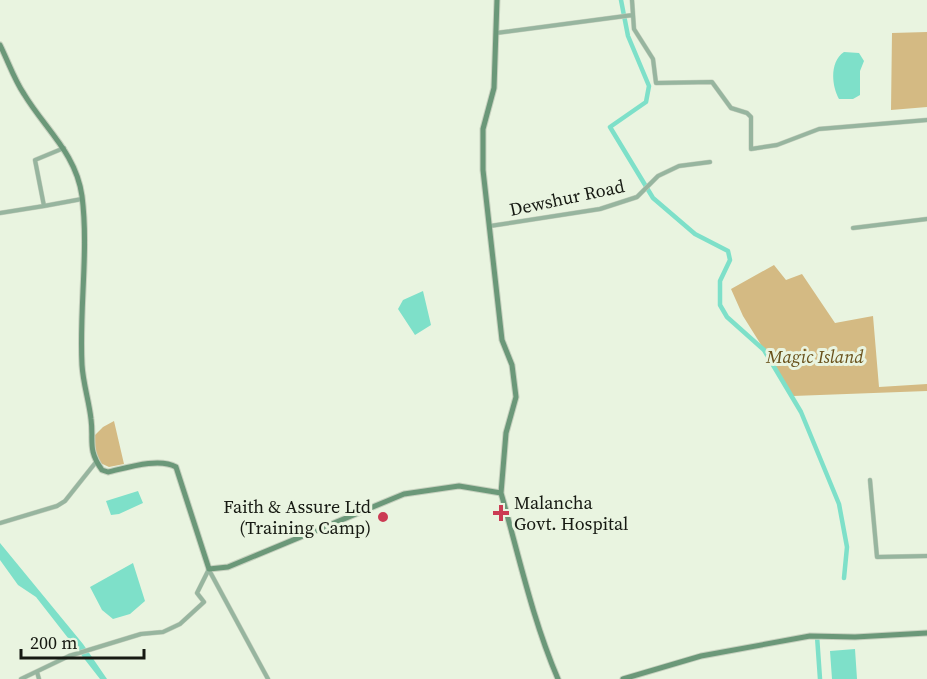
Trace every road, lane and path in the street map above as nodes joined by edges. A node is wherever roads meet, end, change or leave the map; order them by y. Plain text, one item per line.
1 (497, 0) edge
2 (632, 0) edge
3 (633, 15) junction
4 (495, 33) junction
5 (1, 49) edge
6 (927, 120) edge
7 (64, 148) junction
8 (711, 162) dead end
9 (82, 199) junction
10 (44, 206) junction
11 (0, 213) edge
12 (927, 219) edge
13 (490, 226) junction
14 (853, 228) dead end
15 (96, 462) junction
16 (870, 480) dead end
17 (501, 493) junction
18 (0, 524) edge
19 (927, 556) edge
20 (209, 569) junction
21 (927, 633) edge
22 (37, 672) junction
23 (21, 679) edge
24 (39, 679) edge
25 (268, 679) edge
26 (558, 679) edge
27 (623, 679) edge

1 - 4 main road
2 - 3 street
3 - 4 street
3 - 6 street
4 - 13 main road
5 - 7 main road
7 - 9 main road
7 - 10 street
8 - 13 street, Dewshur Road
9 - 10 street
9 - 15 main road
10 - 11 street
12 - 14 street
13 - 17 main road
15 - 18 street
15 - 20 main road
16 - 19 street
17 - 20 main road
17 - 26 main road
20 - 22 street
20 - 25 street
21 - 27 main road
22 - 23 street
22 - 24 street

